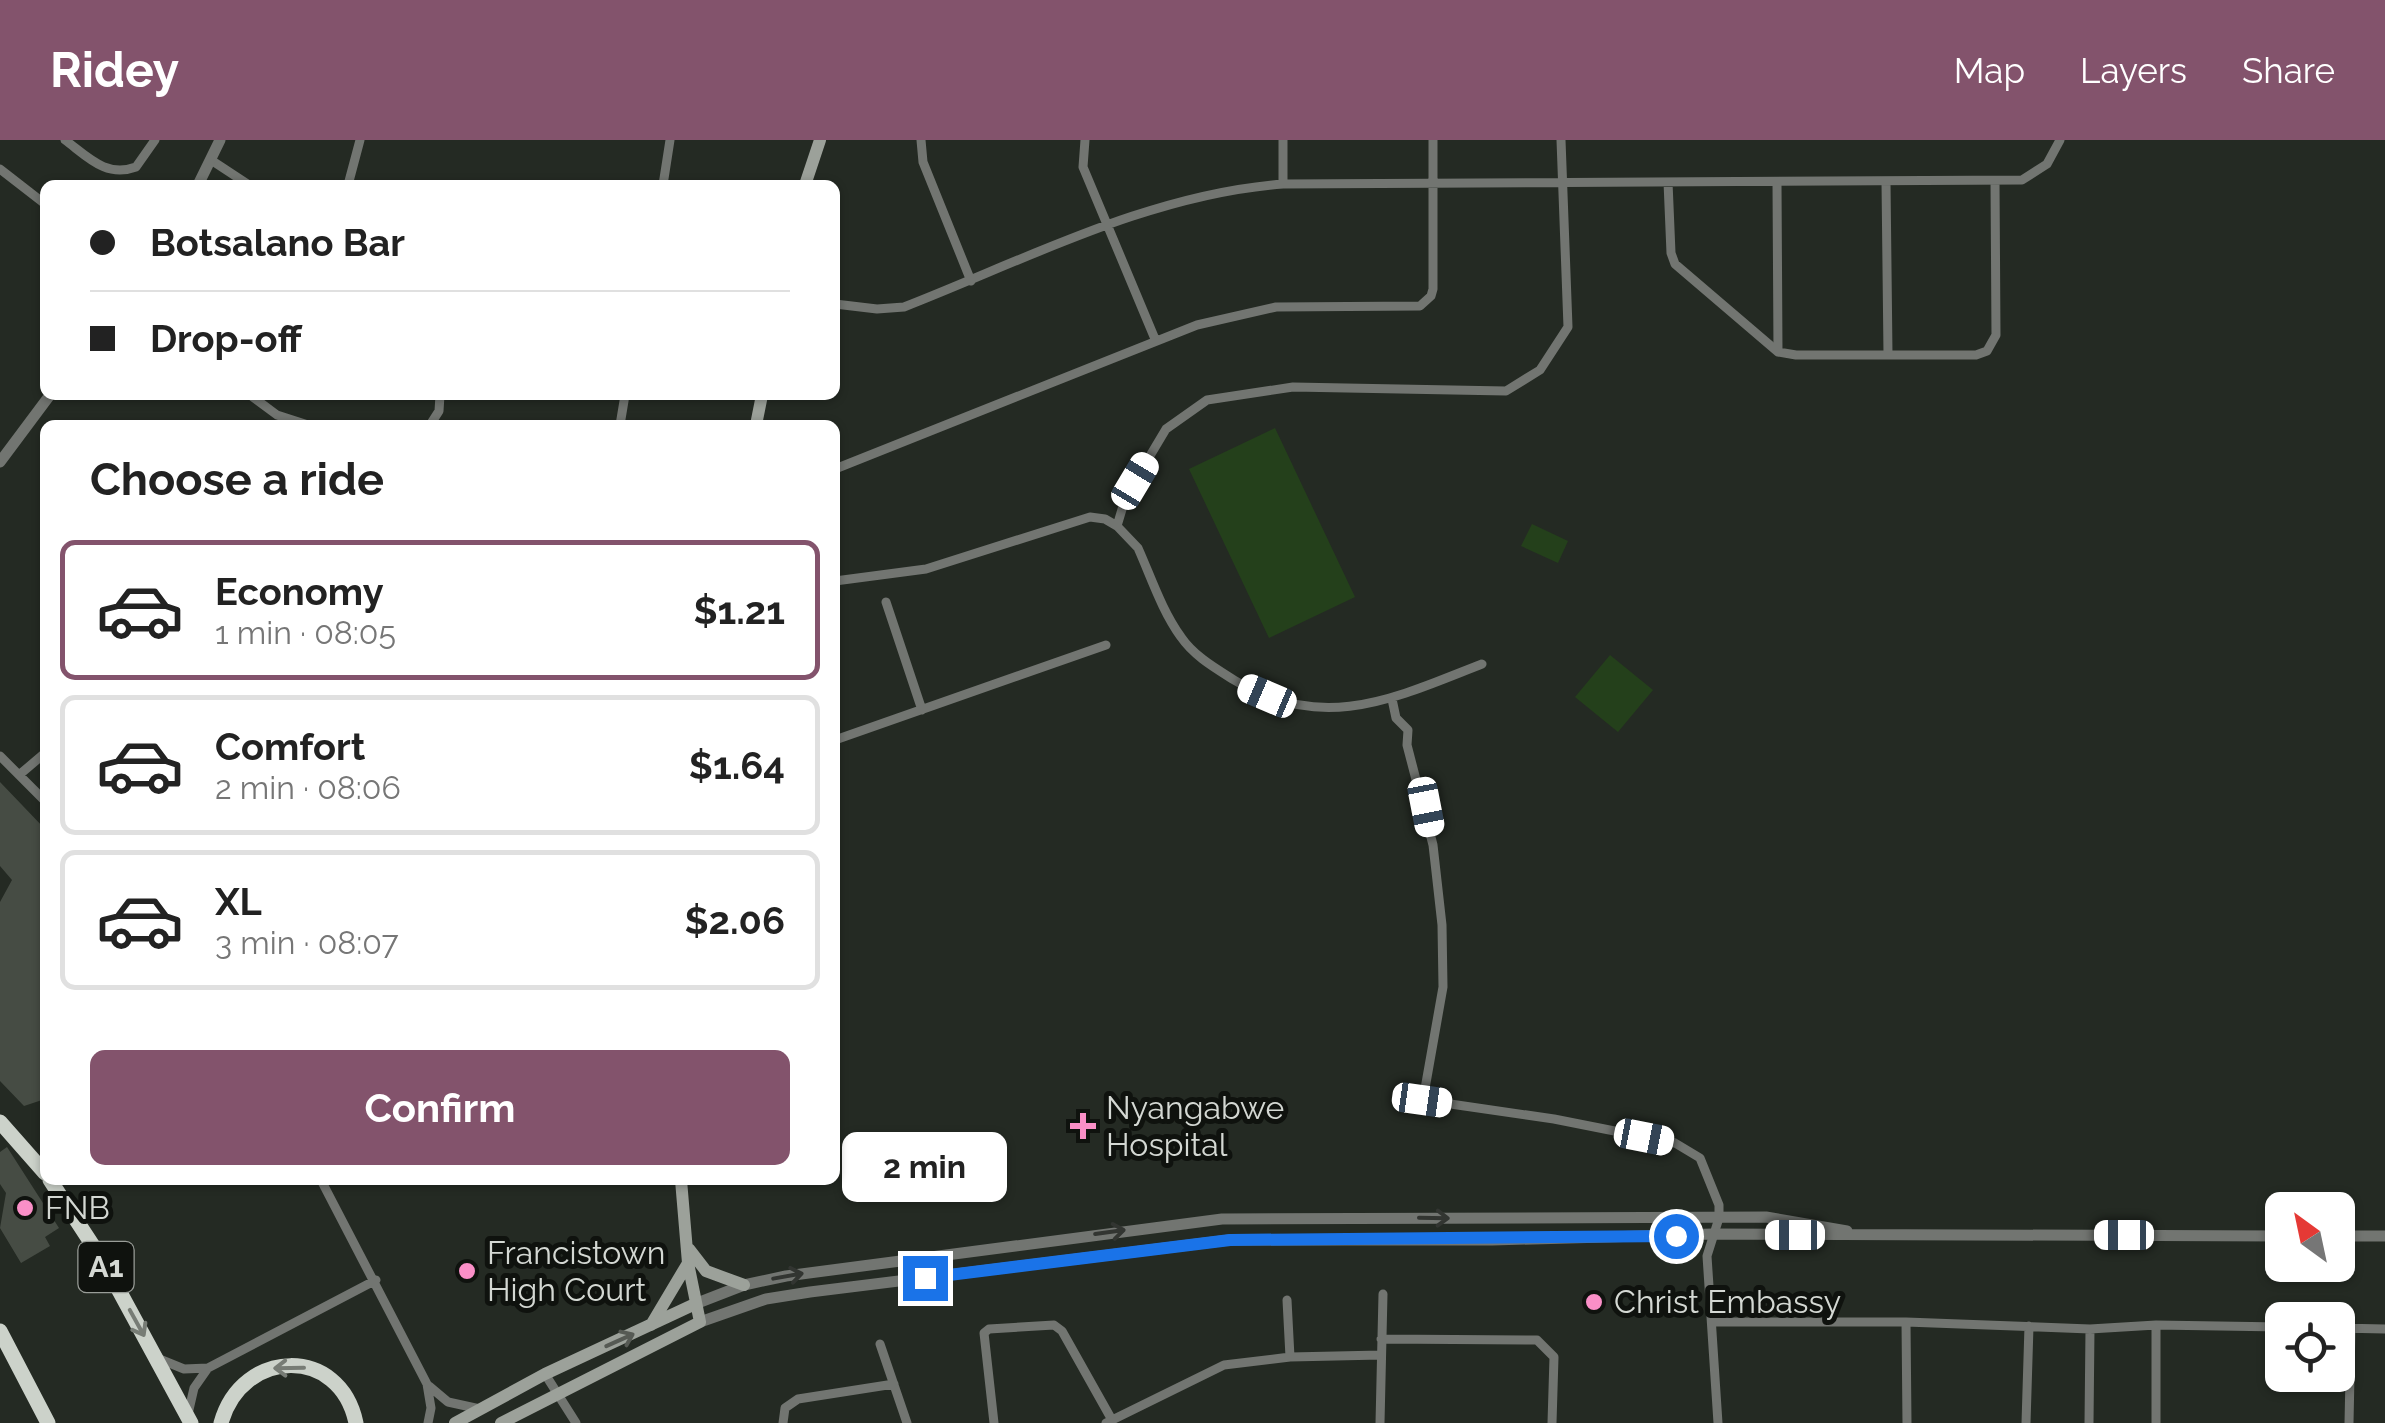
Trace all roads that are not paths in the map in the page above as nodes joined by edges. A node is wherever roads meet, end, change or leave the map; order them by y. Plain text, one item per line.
1 (65, 140) edge
2 (155, 140) edge
3 (220, 140) edge
4 (360, 140) edge
5 (670, 140) edge
6 (820, 140) edge
7 (921, 140) edge
8 (1085, 140) edge
9 (1283, 140) edge
10 (1433, 140) edge
11 (1560, 140) edge
12 (2060, 140) edge
13 (211, 160) junction
14 (0, 170) edge
15 (201, 180) edge
16 (241, 180) edge
17 (351, 180) edge
18 (663, 180) edge
19 (807, 180) edge
20 (1994, 180) junction
21 (1433, 182) junction
22 (1668, 182) junction
23 (1886, 182) junction
24 (1560, 183) junction
25 (1777, 183) junction
26 (1283, 184) junction
27 (40, 200) edge
28 (1108, 226) junction
29 (971, 281) junction
30 (840, 305) edge
31 (1156, 339) junction
32 (1778, 352) junction
33 (1888, 354) junction
34 (46, 400) edge
35 (257, 400) edge
36 (277, 415) junction
37 (274, 420) edge
38 (292, 420) edge
39 (0, 462) edge
40 (840, 468) edge
41 (1117, 526) junction
42 (840, 580) edge
43 (886, 602) dead end
44 (1106, 645) dead end
45 (1432, 684) dead end
46 (1392, 699) junction
47 (922, 710) junction
48 (840, 738) edge
49 (0, 756) edge
50 (40, 757) edge
51 (19, 775) junction
52 (40, 796) edge
53 (0, 1122) edge
54 (40, 1166) edge
55 (53, 1185) edge
56 (324, 1185) edge
57 (680, 1185) edge
58 (1719, 1218) junction
59 (1713, 1234) junction
60 (1856, 1234) junction
61 (2265, 1236) edge
62 (2355, 1236) edge
63 (2385, 1236) edge
64 (686, 1243) junction
65 (688, 1263) junction
66 (376, 1280) junction
67 (744, 1284) junction
68 (1383, 1294) dead end
69 (1288, 1300) dead end
70 (695, 1304) junction
71 (700, 1322) junction
72 (1712, 1322) junction
73 (1906, 1322) junction
74 (2156, 1325) junction
75 (2029, 1326) junction
76 (650, 1327) junction
77 (2265, 1327) edge
78 (2355, 1328) edge
79 (2090, 1329) junction
80 (2385, 1329) edge
81 (0, 1332) edge
82 (1382, 1339) junction
83 (880, 1344) dead end
84 (1381, 1356) junction
85 (156, 1358) junction
86 (1290, 1358) junction
87 (208, 1368) junction
88 (545, 1374) junction
89 (427, 1384) junction
90 (894, 1384) junction
91 (2349, 1392) edge
92 (556, 1393) junction
93 (480, 1409) junction
94 (190, 1419) edge
95 (1109, 1421) edge
96 (48, 1423) edge
97 (221, 1423) edge
98 (356, 1423) edge
99 (428, 1423) edge
100 (455, 1423) edge
101 (501, 1423) edge
102 (576, 1423) edge
103 (783, 1423) edge
104 (907, 1423) edge
105 (994, 1423) edge
106 (1380, 1423) edge
107 (1552, 1423) edge
108 (1718, 1423) edge
109 (1907, 1423) edge
110 (2026, 1423) edge
111 (2089, 1423) edge
112 (2156, 1423) edge
113 (2349, 1423) edge

1 - 2 street
3 - 13 street
4 - 17 street
5 - 18 street
6 - 19 main road
7 - 29 street
8 - 28 street
9 - 26 street
10 - 21 street
11 - 24 street
12 - 20 street
13 - 15 street
13 - 16 street
14 - 27 street
20 - 23 street
20 - 33 street
21 - 24 street
21 - 26 street
21 - 31 street
22 - 24 street
22 - 25 street
22 - 32 street
23 - 25 street
23 - 33 street
24 - 41 street
25 - 32 street
26 - 28 street
28 - 29 street
28 - 31 street
29 - 30 street
31 - 40 street
32 - 33 street
34 - 39 street
35 - 36 street
36 - 37 street
36 - 38 street
41 - 42 street
41 - 46 street
43 - 47 street
44 - 47 street
45 - 46 street
46 - 58 street
47 - 48 street
49 - 51 street
50 - 51 street
51 - 52 street
53 - 54 highway
55 -> 85 highway, A1
56 - 66 street
57 - 64 main road
58 - 59 street
58 - 60 street
67 -> 58 street
59 - 60 street
59 - 71 street
59 - 72 street
60 - 61 street
62 - 63 street
64 - 65 main road
64 - 67 main road
65 - 70 main road
65 - 76 main road
66 - 87 street
66 - 89 street
67 - 70 street
68 - 82 street
69 - 86 street
70 - 71 main road
70 - 76 main road
71 - 92 main road
72 - 73 street
72 - 108 street
73 - 75 street
73 - 109 street
74 - 77 street
74 - 79 street
74 - 112 street
75 - 79 street
75 - 110 street
88 -> 76 main road
78 - 80 street
79 - 111 street
81 - 96 highway
82 - 84 street
82 - 107 street
83 - 90 street
84 - 86 street
84 - 106 street
85 - 87 street
85 - 94 highway, A1
86 - 95 street
87 - 94 street
88 - 92 street
88 - 93 main road
89 - 93 street
89 - 99 street
90 - 103 street
90 - 104 street
91 - 113 street
92 - 101 main road
92 - 102 street
93 - 100 main road
95 - 105 street
98 -> 97 highway

